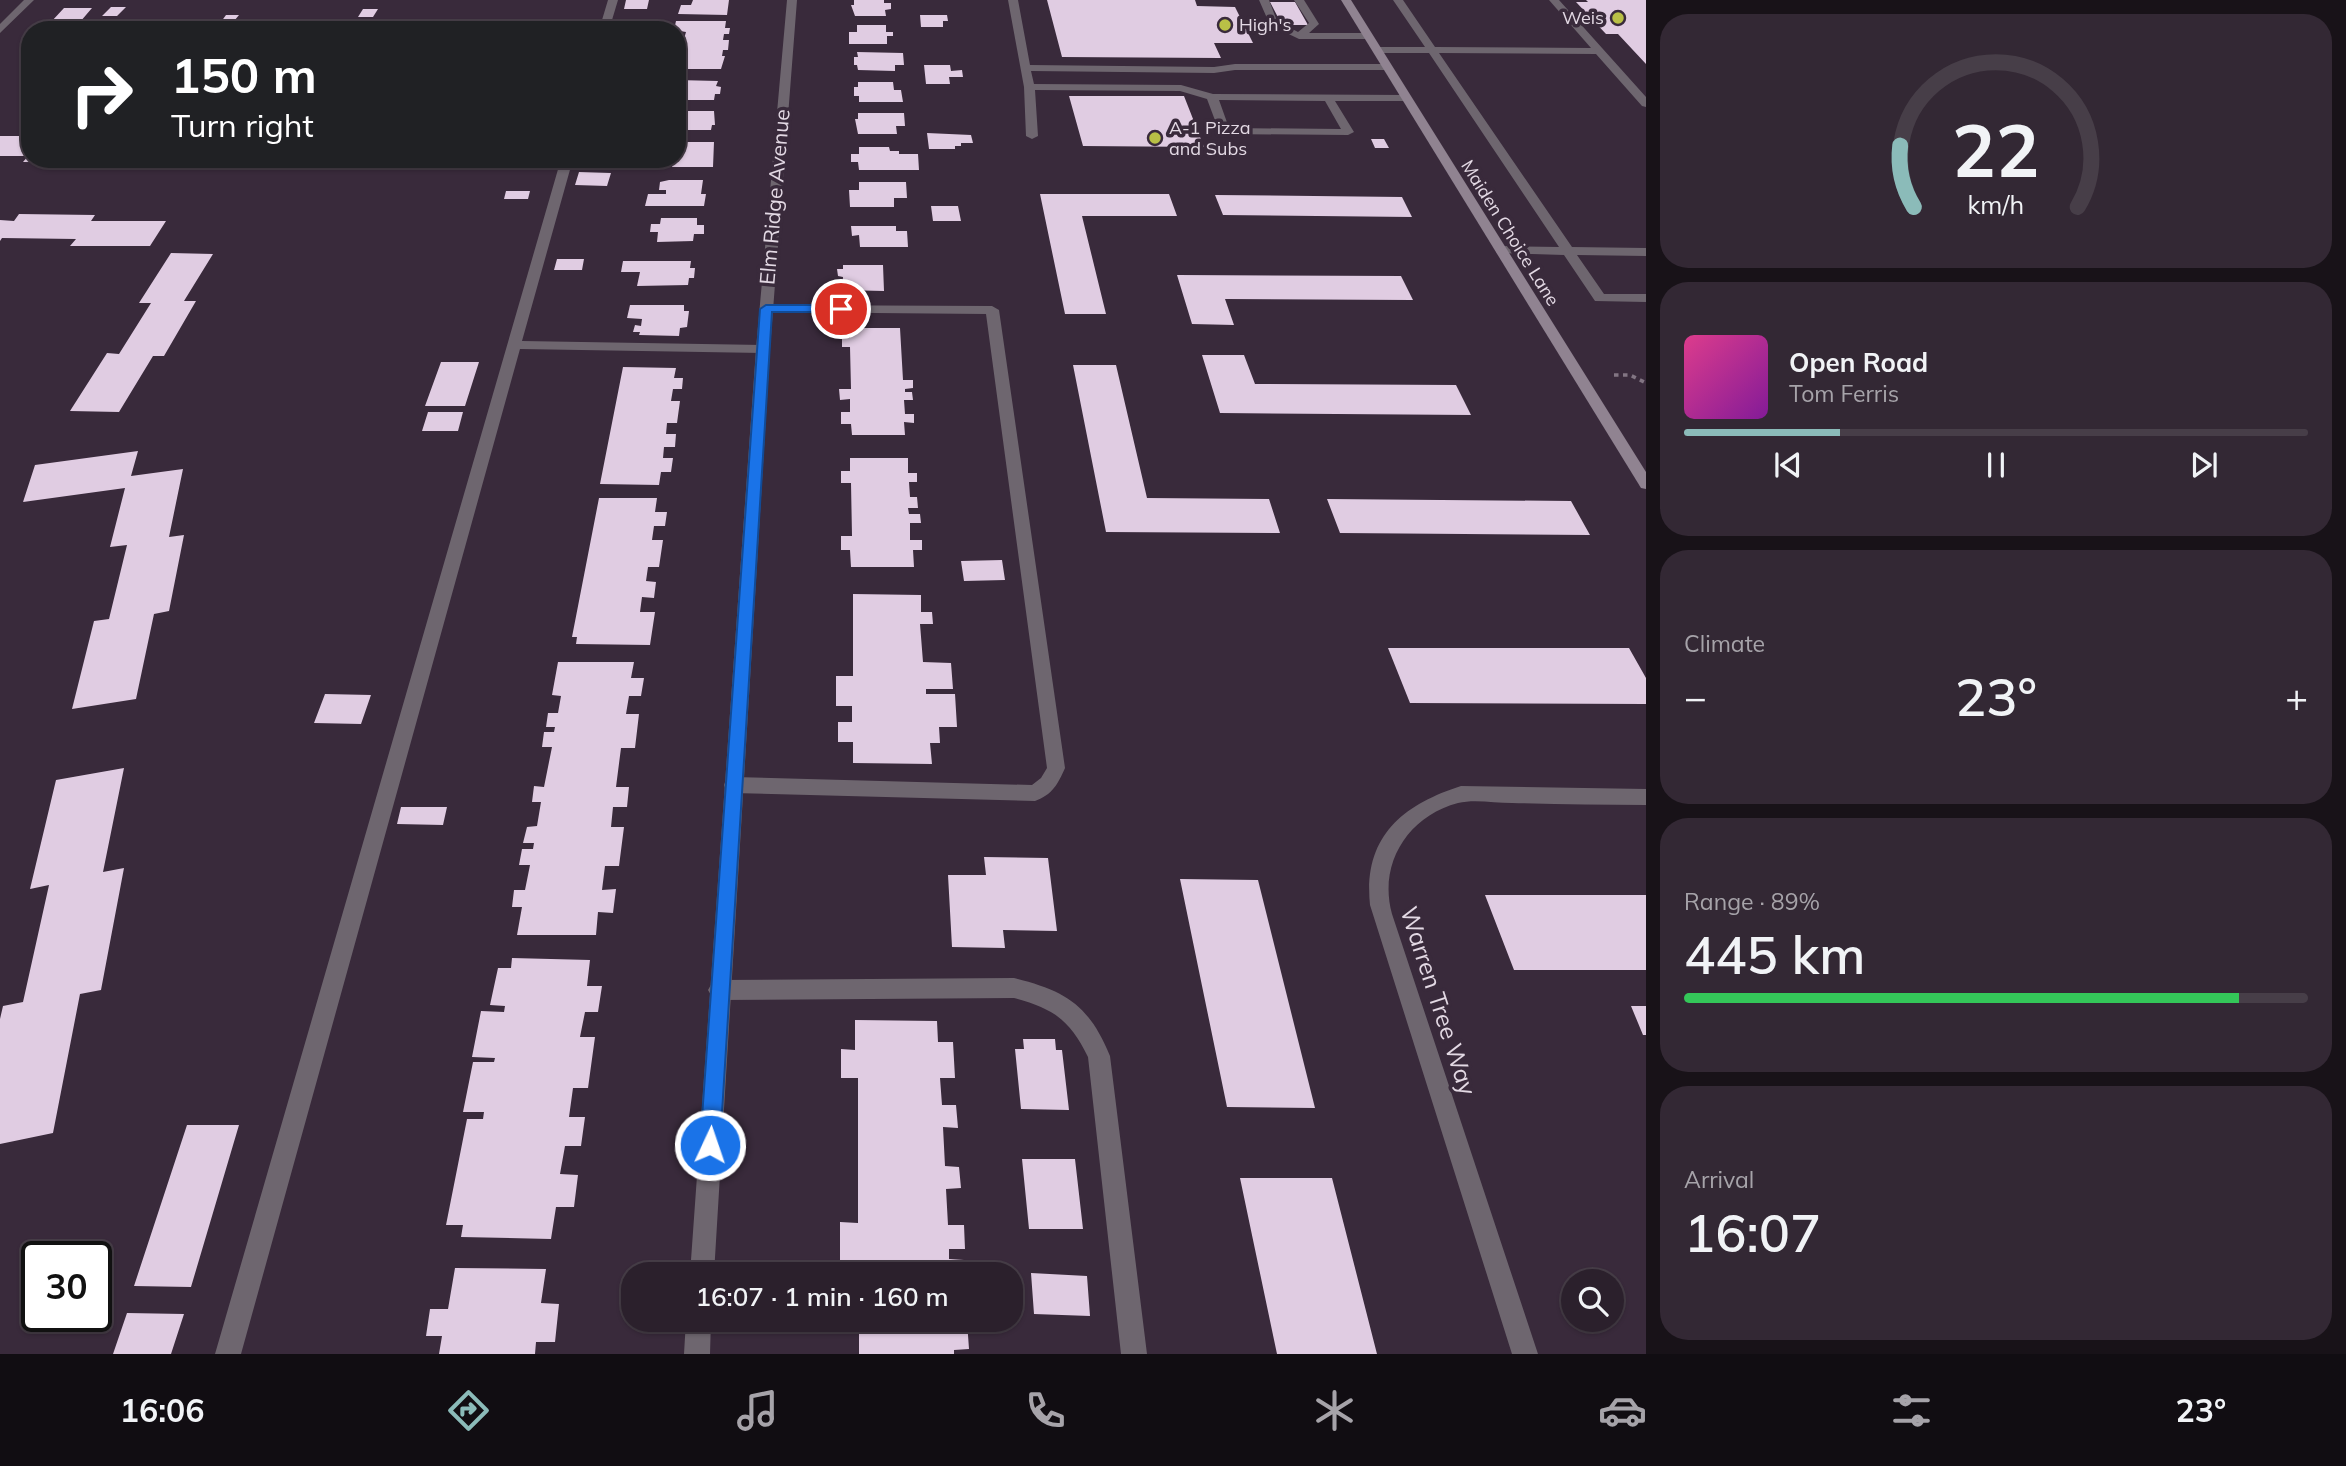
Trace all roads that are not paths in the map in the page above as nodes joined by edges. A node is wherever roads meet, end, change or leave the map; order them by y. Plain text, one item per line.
1 (29, 0) edge
2 (613, 0) edge
3 (792, 0) edge
4 (1013, 0) edge
5 (1264, 0) edge
6 (1299, 0) edge
7 (1346, 0) edge
8 (1398, 0) edge
9 (1554, 0) edge
10 (607, 21) edge
11 (0, 30) edge
12 (1299, 36) junction
13 (1367, 36) junction
14 (1377, 50) junction
15 (1432, 50) junction
16 (1600, 51) junction
17 (1027, 68) junction
18 (1386, 68) junction
19 (1029, 88) junction
20 (1212, 97) junction
21 (1329, 99) junction
22 (1406, 99) junction
23 (1646, 104) edge
24 (1031, 136) dead end
25 (565, 168) edge
26 (1500, 250) junction
27 (1568, 251) junction
28 (1646, 252) edge
29 (1646, 298) edge
30 (766, 309) junction
31 (515, 345) junction
32 (763, 349) junction
33 (1646, 484) edge
34 (733, 785) junction
35 (1646, 797) edge
36 (719, 990) junction
37 (703, 1262) edge
38 (698, 1332) edge
39 (228, 1354) edge
40 (697, 1354) edge
41 (1134, 1354) edge
42 (1525, 1354) edge

1 - 11 street
2 - 10 street
3 - 30 street, Elm Ridge Avenue
4 - 17 street
5 - 12 street
6 - 12 street
7 - 13 street, Maiden Choice Lane
8 - 15 street
9 - 16 street
12 - 13 street
13 - 14 street, Maiden Choice Lane
14 - 15 street
14 - 18 street, Maiden Choice Lane
15 - 16 street
15 - 27 street
16 - 23 street
17 - 18 street
17 - 19 street
18 - 22 street, Maiden Choice Lane
19 - 20 street
19 - 24 street
20 - 21 street
20 - 21 street
21 - 22 street
22 - 26 street, Maiden Choice Lane
25 - 31 street
26 - 27 street
26 - 33 street, Maiden Choice Lane
27 - 28 street
27 - 29 street
30 - 32 street, Elm Ridge Avenue
30 - 34 street
31 - 32 street
31 - 39 street
32 - 34 street, Elm Ridge Avenue
34 - 36 street, Elm Ridge Avenue
35 - 42 street, Warren Tree Way
36 - 37 street, Elm Ridge Avenue
36 - 41 street
38 - 40 street

